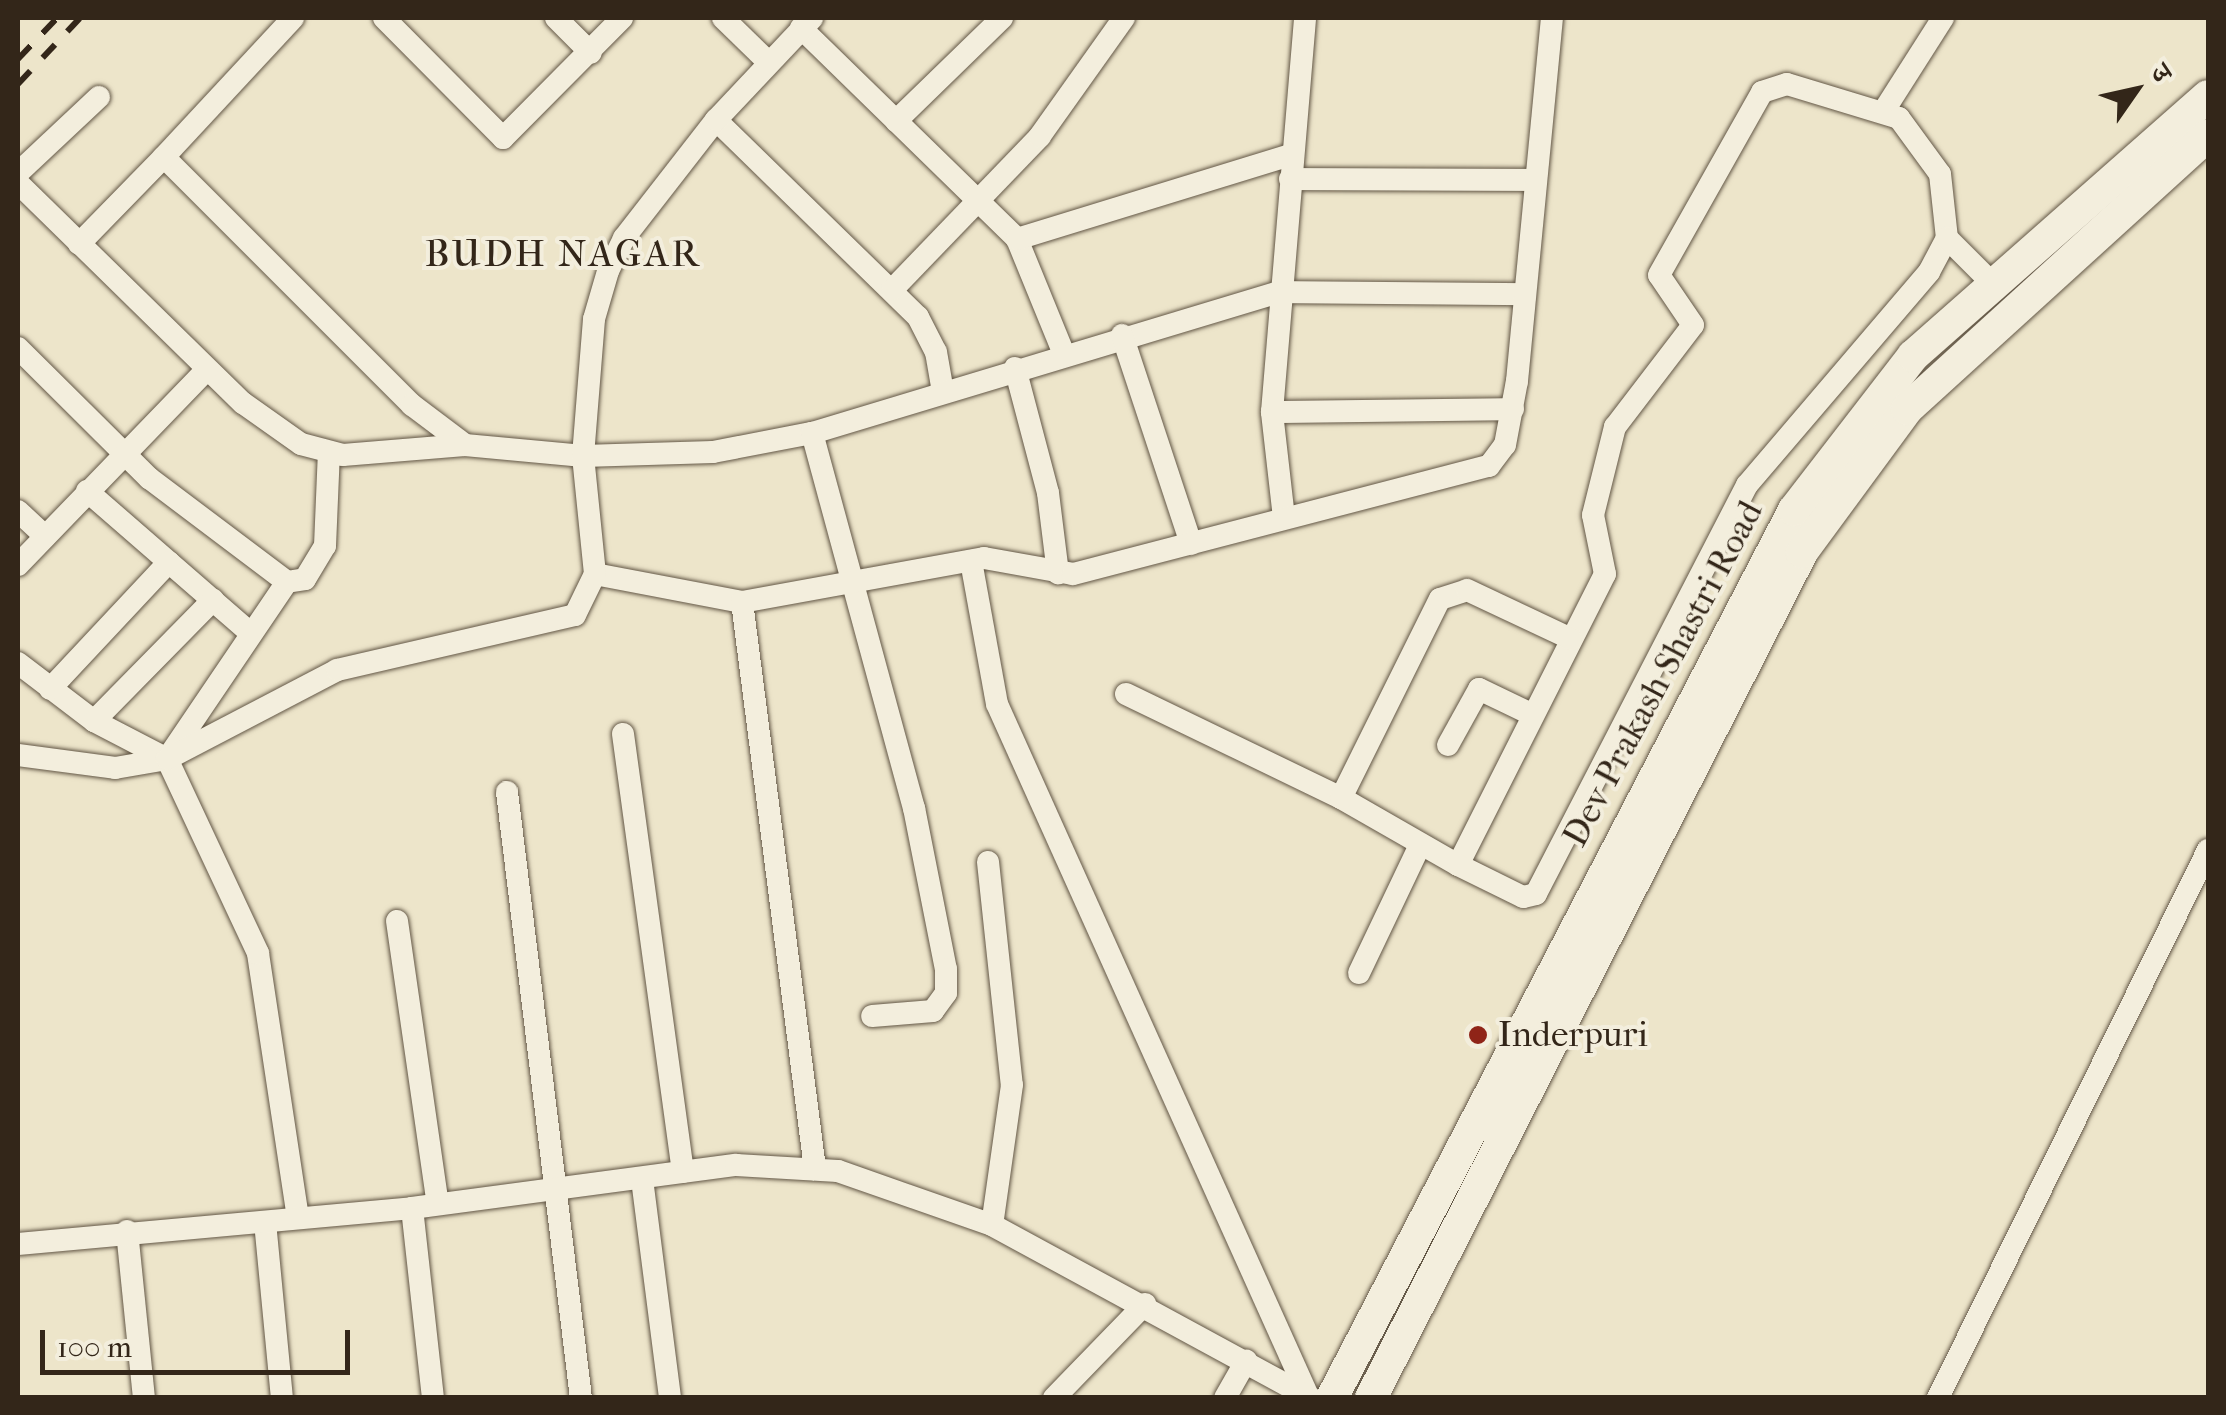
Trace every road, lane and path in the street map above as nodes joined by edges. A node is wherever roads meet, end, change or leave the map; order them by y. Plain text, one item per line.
1 (293, 18) edge
2 (384, 18) edge
3 (556, 18) edge
4 (622, 18) edge
5 (723, 18) edge
6 (1002, 18) edge
7 (1124, 18) edge
8 (1306, 18) edge
9 (1552, 18) edge
10 (1944, 18) edge
11 (806, 23) edge
12 (591, 53) junction
13 (767, 61) junction
14 (2208, 96) edge
15 (99, 97) dead end
16 (1884, 109) junction
17 (716, 120) junction
18 (896, 121) junction
19 (2208, 135) edge
20 (164, 157) junction
21 (1290, 167) junction
22 (18, 173) edge
23 (1536, 180) junction
24 (18, 182) edge
25 (978, 200) junction
26 (1948, 238) junction
27 (1017, 239) junction
28 (78, 244) junction
29 (1994, 285) junction
30 (893, 289) junction
31 (1280, 292) junction
32 (1521, 294) junction
33 (1122, 335) junction
34 (18, 348) edge
35 (1063, 352) junction
36 (1014, 368) junction
37 (206, 370) junction
38 (943, 392) junction
39 (1513, 410) junction
40 (1272, 412) junction
41 (812, 433) junction
42 (465, 445) junction
43 (329, 452) junction
44 (122, 453) junction
45 (583, 456) junction
46 (87, 491) junction
47 (18, 511) edge
48 (1284, 518) junction
49 (45, 536) junction
50 (1191, 544) junction
51 (970, 560) junction
52 (169, 562) junction
53 (18, 565) edge
54 (1058, 573) junction
55 (594, 574) junction
56 (287, 582) junction
57 (850, 588) junction
58 (213, 600) junction
59 (742, 602) junction
60 (249, 632) junction
61 (1572, 639) junction
62 (18, 664) edge
63 (50, 689) junction
64 (1126, 694) dead end
65 (1533, 715) junction
66 (94, 722) junction
67 (624, 734) dead end
68 (1448, 745) dead end
69 (18, 756) edge
70 (167, 759) junction
71 (507, 792) dead end
72 (1341, 798) junction
73 (1420, 845) junction
74 (2208, 850) edge
75 (988, 862) dead end
76 (1458, 864) junction
77 (396, 922) dead end
78 (1359, 973) dead end
79 (872, 1016) dead end
80 (815, 1169) junction
81 (683, 1172) junction
82 (642, 1180) junction
83 (558, 1189) junction
84 (438, 1204) junction
85 (412, 1208) junction
86 (298, 1218) junction
87 (265, 1222) junction
88 (992, 1225) junction
89 (127, 1231) junction
90 (18, 1244) edge
91 (1145, 1304) junction
92 (1246, 1361) junction
93 (1389, 1383) edge
94 (1317, 1397) edge
95 (144, 1398) edge
96 (282, 1398) edge
97 (433, 1398) edge
98 (581, 1398) edge
99 (670, 1398) edge
100 (1054, 1398) edge
101 (1225, 1398) edge
102 (1371, 1398) edge
103 (1938, 1398) edge

1 - 20 street
2 - 12 street
3 - 12 street
4 - 12 street
5 - 13 street
6 - 18 street
7 - 25 street
8 - 21 street
9 - 23 street
10 - 16 street
11 - 13 street
11 - 18 street
13 - 17 street
14 - 29 street, Dev Prakash Shastri Road
15 - 22 street
16 - 26 street
16 - 61 street
17 - 30 street
17 - 45 street
18 - 25 street
19 - 93 street, Dev Prakash Shastri Road
20 - 28 street
20 - 42 street
21 - 23 street
21 - 27 street
21 - 31 street
23 - 32 street
24 - 28 street
25 - 27 street
25 - 30 street
26 - 29 street
26 - 76 street
27 - 35 street
28 - 37 street
29 - 94 street, Dev Prakash Shastri Road
30 - 38 street
31 - 32 street
31 - 33 street
31 - 40 street
32 - 39 street
33 - 35 street
33 - 50 street
34 - 44 street
35 - 36 street
36 - 38 street
36 - 54 street
37 - 43 street
37 - 44 street
38 - 41 street
39 - 40 street
39 - 48 street
40 - 48 street
41 - 45 street
41 - 57 street
42 - 43 street
42 - 45 street
43 - 56 street
44 - 46 street
44 - 56 street
45 - 55 street
46 - 49 street
46 - 52 street
47 - 49 street
48 - 50 street
49 - 53 street
50 - 54 street
51 - 54 street
51 - 57 street
51 - 94 street
52 - 58 street
52 - 63 street
55 - 59 street
55 - 70 street
56 - 60 street
57 - 59 street
57 - 79 street
58 - 60 street
58 - 66 street
59 - 80 street
60 - 70 street
61 - 65 street
61 - 72 street
62 - 63 street
63 - 66 street
64 - 72 street
65 - 68 street
65 - 76 street
66 - 70 street
67 - 81 street
69 - 70 street
70 - 86 street
71 - 83 street
72 - 73 street
73 - 76 street
73 - 78 street
74 - 103 street
75 - 88 street
77 - 84 street
80 - 81 street
80 - 88 street
81 - 82 street
82 - 83 street
82 - 99 street
83 - 84 street
83 - 98 street
84 - 85 street
85 - 86 street
85 - 97 street
86 - 87 street
87 - 89 street
87 - 96 street
88 - 91 street
89 - 90 street
89 - 95 street
91 - 92 street
91 - 100 street
92 - 94 street
92 - 101 street
93 - 102 street, Dev Prakash Shastri Road

